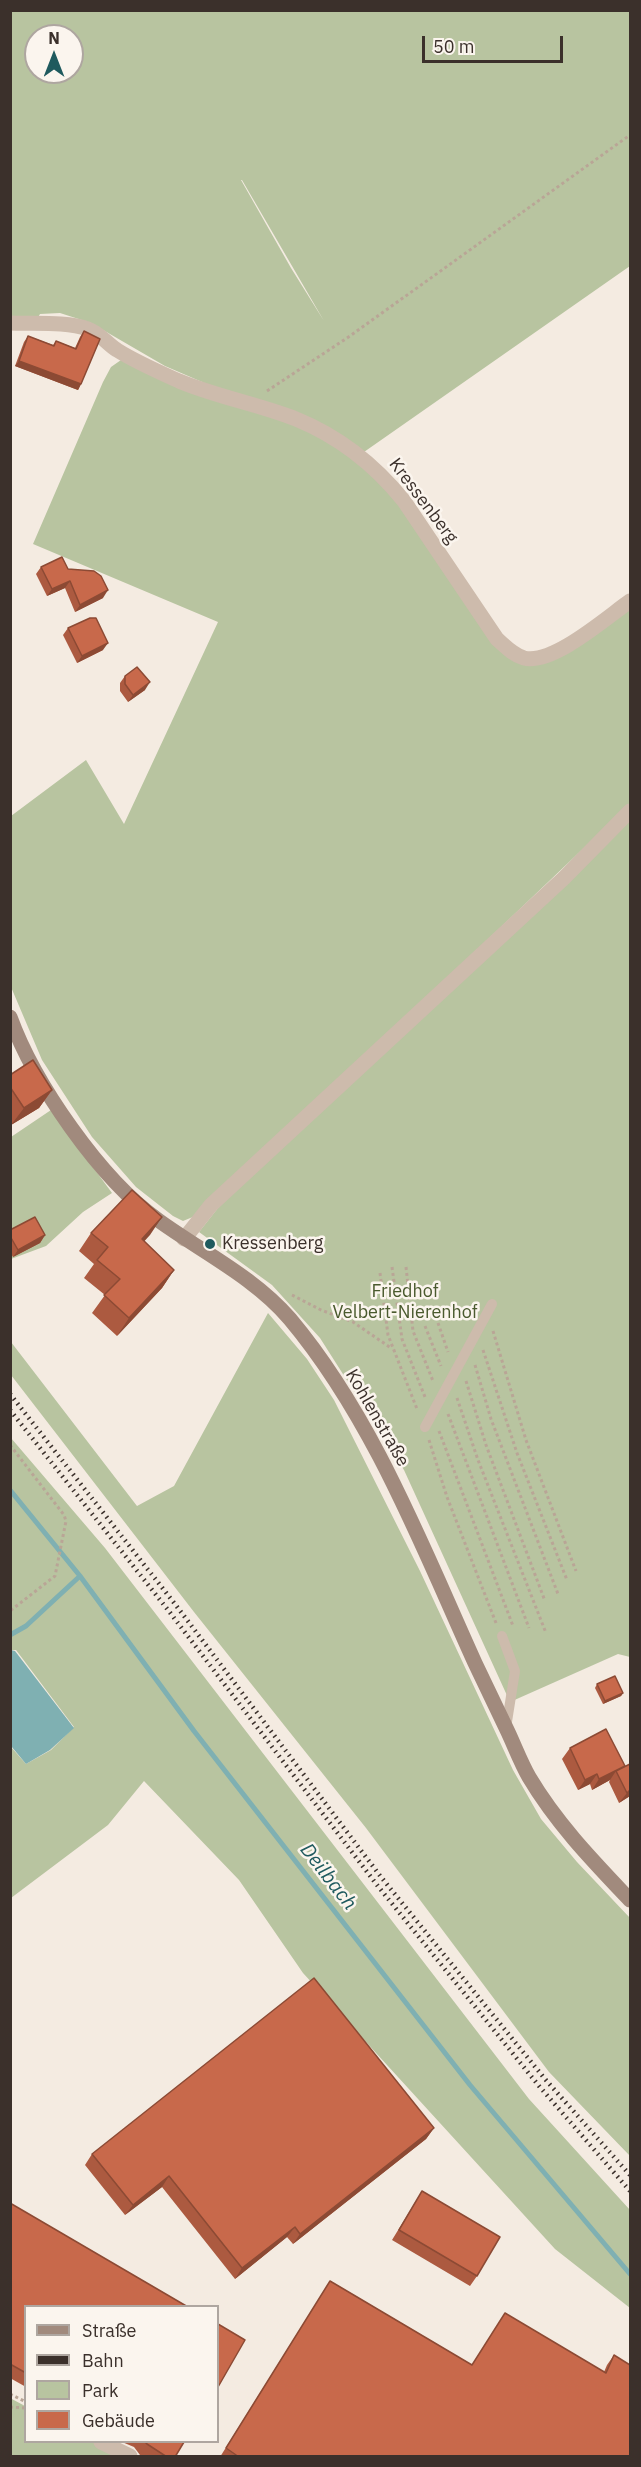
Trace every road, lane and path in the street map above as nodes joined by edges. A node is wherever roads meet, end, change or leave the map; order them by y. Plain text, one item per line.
1 (630, 135) edge
2 (10, 323) edge
3 (247, 405) junction
4 (630, 601) edge
5 (630, 811) edge
6 (10, 1017) edge
7 (184, 1239) junction
8 (392, 1267) dead end
9 (406, 1268) dead end
10 (380, 1273) dead end
11 (291, 1295) dead end
12 (490, 1308) joint
13 (438, 1323) dead end
14 (425, 1326) dead end
15 (477, 1331) junction
16 (469, 1346) junction
17 (393, 1349) junction
18 (458, 1366) junction
19 (450, 1381) junction
20 (440, 1399) junction
21 (432, 1414) junction
22 (425, 1427) junction
23 (10, 1445) edge
24 (576, 1570) dead end
25 (567, 1580) dead end
26 (558, 1594) dead end
27 (545, 1601) dead end
28 (10, 1611) edge
29 (513, 1626) dead end
30 (529, 1628) dead end
31 (546, 1633) dead end
32 (502, 1636) joint
33 (506, 1729) junction
34 (630, 1900) edge
35 (10, 2394) edge
36 (24, 2401) edge
37 (103, 2443) edge
38 (130, 2457) edge

1 - 3 path
2 - 3 street, Kressenberg
3 - 4 street, Kressenberg
5 - 7 street
6 - 7 main road, Kohlenstraße
7 - 33 main road, Kohlenstraße
8 - 21 path
9 - 20 path
10 - 17 path
11 - 17 path
12 - 15 lane
12 - 24 path
13 - 18 path
14 - 19 path
15 - 16 lane
15 - 25 path
16 - 18 lane
16 - 26 path
17 - 22 path
18 - 19 lane
18 - 27 path
19 - 20 lane
19 - 31 path
20 - 21 lane
20 - 30 path
21 - 22 lane
21 - 29 path
22 - 32 path
23 - 28 path
32 - 33 lane
33 - 34 main road, Kohlenstraße
35 - 36 path
37 - 38 street

